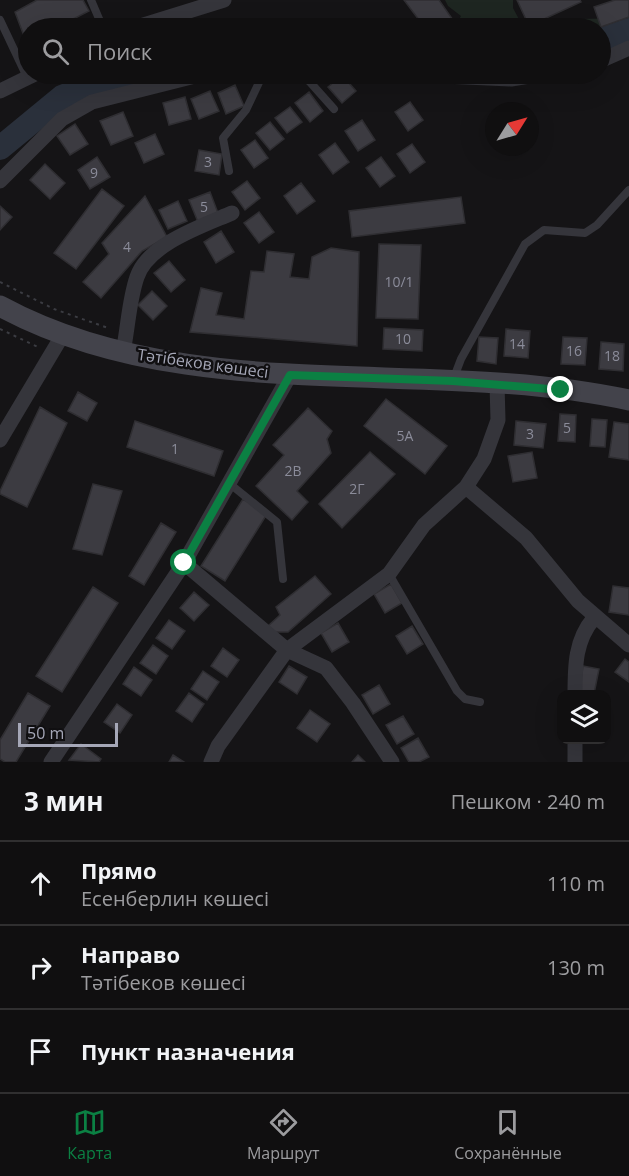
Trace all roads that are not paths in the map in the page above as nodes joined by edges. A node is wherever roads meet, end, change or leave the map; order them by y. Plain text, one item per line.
1 (91, 0) edge
2 (224, 0) edge
3 (99, 18) edge
4 (166, 18) edge
5 (0, 20) edge
6 (629, 48) edge
7 (18, 52) edge
8 (611, 56) edge
9 (18, 82) edge
10 (163, 84) edge
11 (259, 84) edge
12 (312, 84) edge
13 (0, 91) edge
14 (334, 108) dead end
15 (229, 171) dead end
16 (0, 181) edge
17 (629, 190) edge
18 (232, 213) dead end
19 (0, 306) edge
20 (125, 342) junction
21 (56, 344) junction
22 (290, 375) junction
23 (453, 381) junction
24 (497, 384) junction
25 (629, 400) edge
26 (0, 440) edge
27 (230, 484) junction
28 (466, 487) junction
29 (184, 563) junction
30 (389, 574) junction
31 (283, 579) dead end
32 (594, 618) junction
33 (629, 645) edge
34 (286, 651) junction
35 (575, 690) edge
36 (480, 702) dead end
37 (575, 744) edge
38 (51, 762) edge
39 (211, 762) edge
40 (392, 762) edge
41 (575, 762) edge

1 - 3 lane
2 - 4 street
5 - 7 lane
6 - 8 street
9 - 13 street
10 - 16 street
11 - 15 lane
12 - 14 lane
17 - 23 lane
18 - 20 street
19 - 21 main road, Тәтібеков көшесі
20 - 21 main road, Тәтібеков көшесі
20 - 22 main road, Тәтібеков көшесі
21 - 26 street
22 - 23 main road, Тәтібеков көшесі
22 - 27 street
23 - 24 main road, Тәтібеков көшесі
24 - 25 main road, Тәтібеков көшесі
24 - 28 street
27 - 29 street
27 - 31 lane
28 - 30 street
28 - 32 street
29 - 34 street
29 - 38 street
30 - 34 street
30 - 36 lane
32 - 33 street
32 - 35 street
34 - 39 street
34 - 40 street
37 - 41 street

